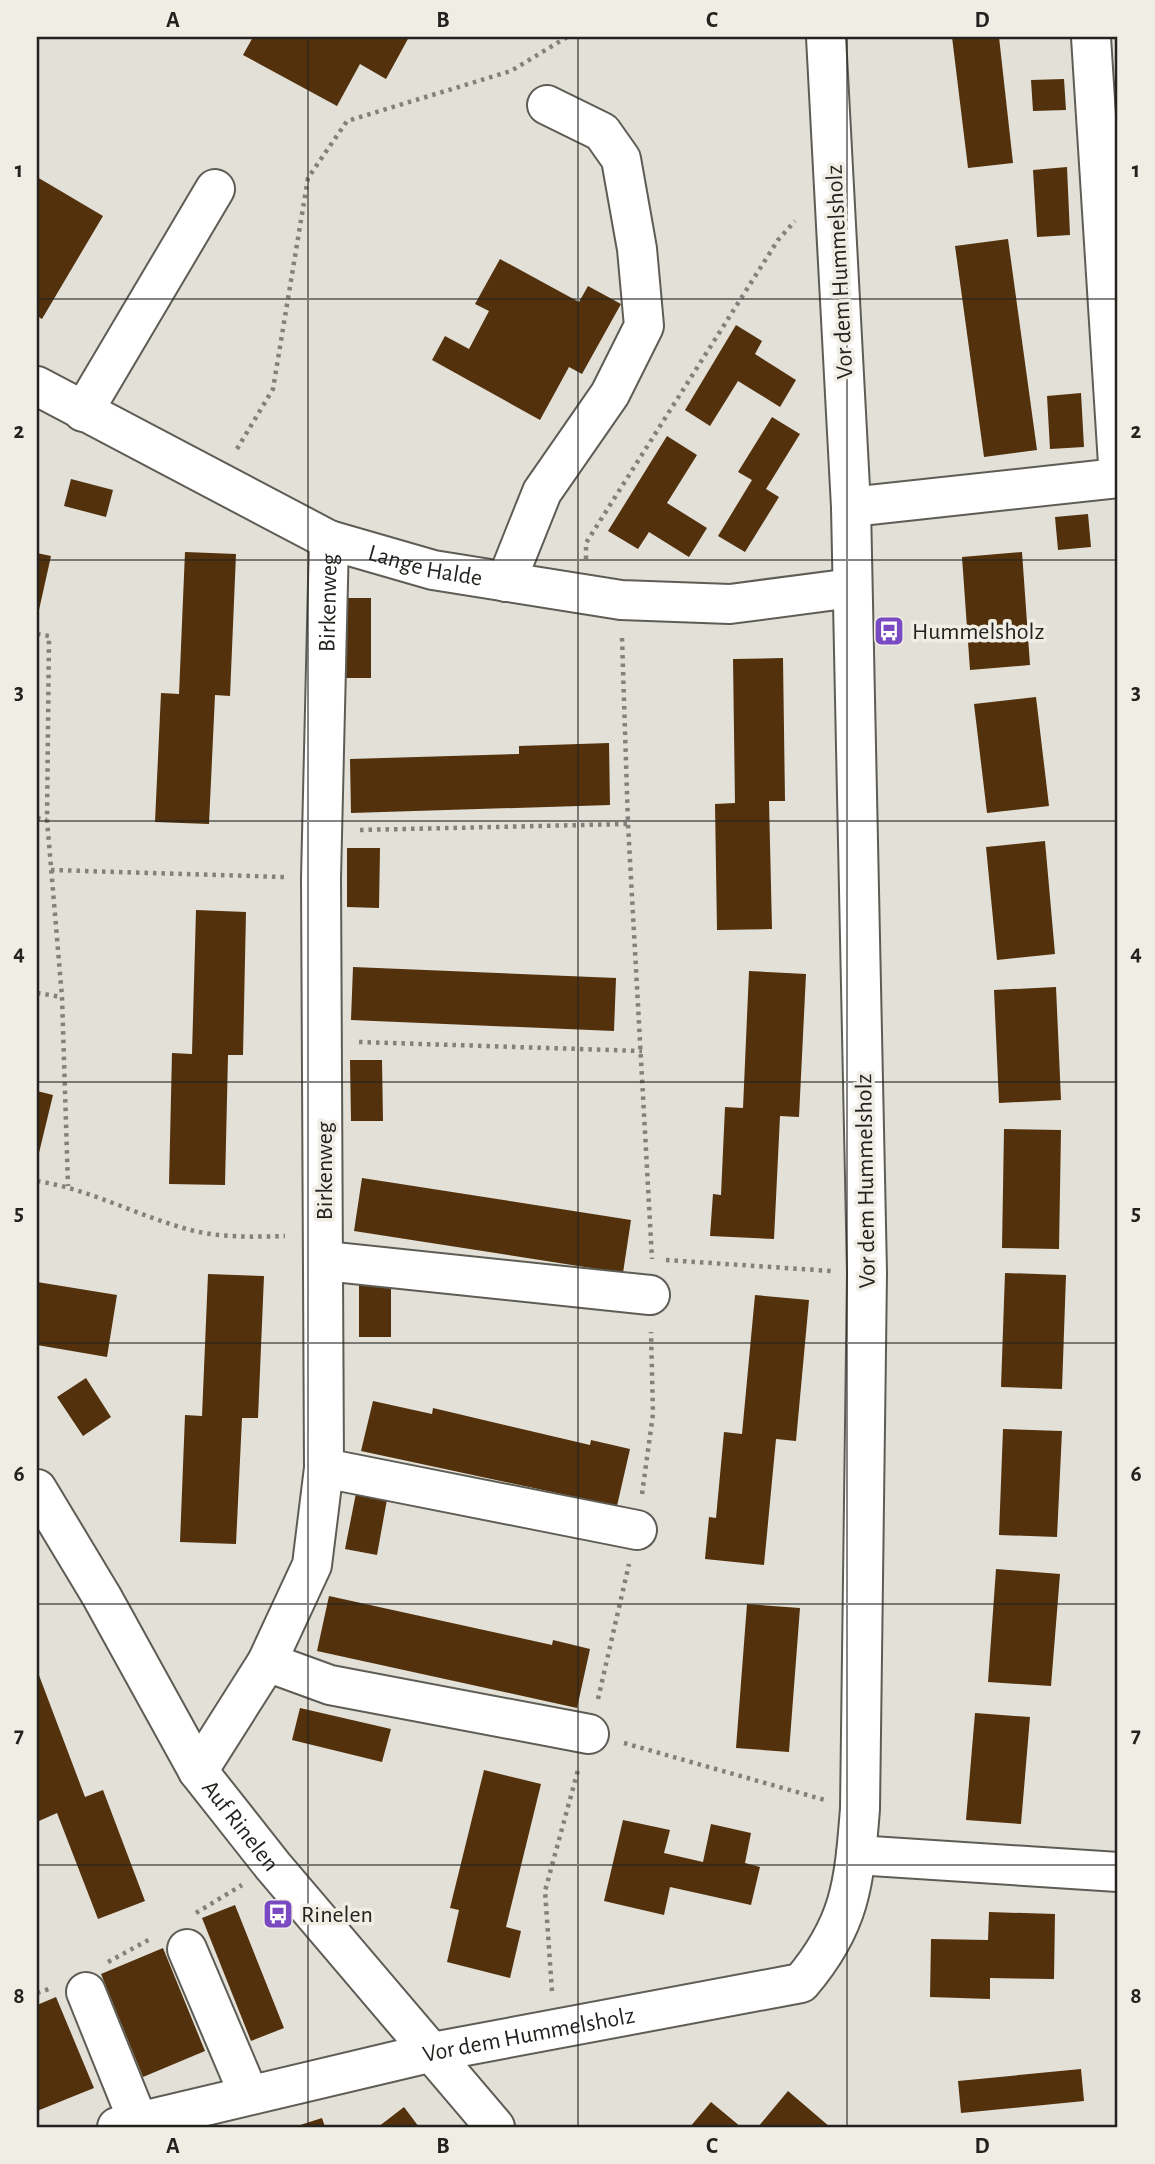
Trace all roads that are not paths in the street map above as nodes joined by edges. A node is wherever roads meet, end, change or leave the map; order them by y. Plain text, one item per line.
1 (826, 37) edge
2 (1091, 37) edge
3 (547, 105) dead end
4 (215, 189) dead end
5 (37, 386) edge
6 (83, 412) junction
7 (1118, 464) edge
8 (1118, 478) edge
9 (851, 507) junction
10 (329, 540) junction
11 (506, 582) junction
12 (852, 588) junction
13 (324, 1248) junction
14 (651, 1277) road end
15 (324, 1468) junction
16 (37, 1489) edge
17 (637, 1530) road end
18 (267, 1662) junction
19 (589, 1734) road end
20 (198, 1771) junction
21 (856, 1855) junction
22 (1118, 1872) edge
23 (185, 1935) road end
24 (84, 1980) road end
25 (433, 2052) junction
26 (250, 2095) junction
27 (128, 2124) edge
28 (495, 2127) edge

1 - 9 street, Vor dem Hummelsholz
2 - 7 street
3 - 11 street
4 - 6 street
5 - 6 street, Lange Halde
6 - 10 street, Lange Halde
8 - 9 street
9 - 12 street, Vor dem Hummelsholz
10 - 11 street, Lange Halde
10 - 13 street, Birkenweg
11 - 12 street, Lange Halde
12 - 21 street, Vor dem Hummelsholz
13 - 14 street
13 - 15 street, Birkenweg
15 - 17 street
15 - 18 street, Birkenweg
16 - 20 street, Auf Rinelen
18 - 19 street
18 - 20 street, Birkenweg
20 - 25 street, Auf Rinelen
21 - 22 street
21 - 25 street, Vor dem Hummelsholz
23 - 26 street
24 - 27 street
25 - 26 street, Vor dem Hummelsholz
25 - 28 street, Auf Rinelen
26 - 27 street, Vor dem Hummelsholz

